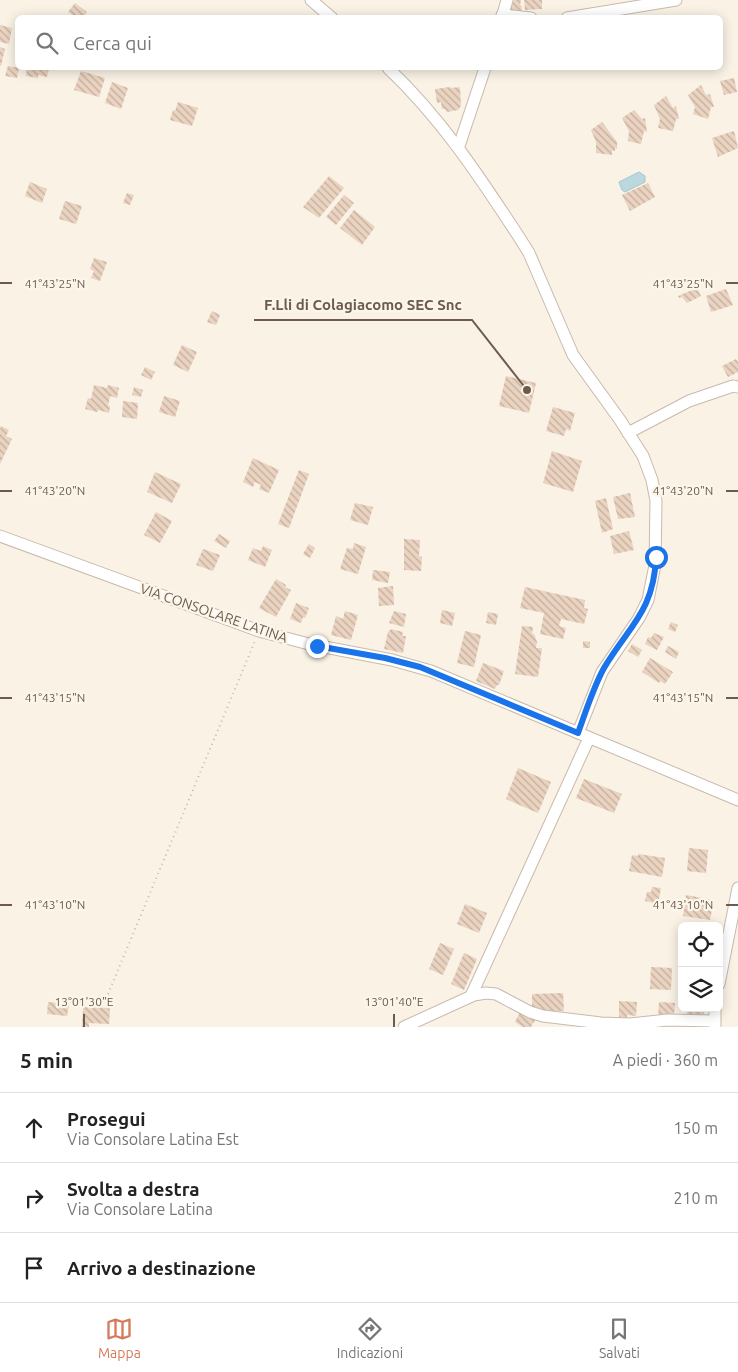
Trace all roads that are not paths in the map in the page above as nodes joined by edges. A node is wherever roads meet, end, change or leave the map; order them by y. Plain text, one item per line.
1 (310, 0) edge
2 (507, 0) edge
3 (676, 0) edge
4 (328, 15) edge
5 (502, 15) edge
6 (585, 15) edge
7 (390, 70) edge
8 (484, 70) edge
9 (459, 146) junction
10 (736, 385) edge
11 (628, 432) junction
12 (0, 536) edge
13 (584, 735) junction
14 (738, 800) edge
15 (738, 888) edge
16 (722, 967) edge
17 (471, 996) junction
18 (714, 1024) edge
19 (404, 1027) edge

1 - 4 street
2 - 5 street
3 - 6 street
7 - 9 street
8 - 9 street
9 - 11 street
10 - 11 street
11 - 13 street
12 - 13 street, VIA CONSOLARE LATINA
13 - 14 street, VIA CONSOLARE LATINA
13 - 17 street
15 - 16 street
17 - 18 street
17 - 19 street

